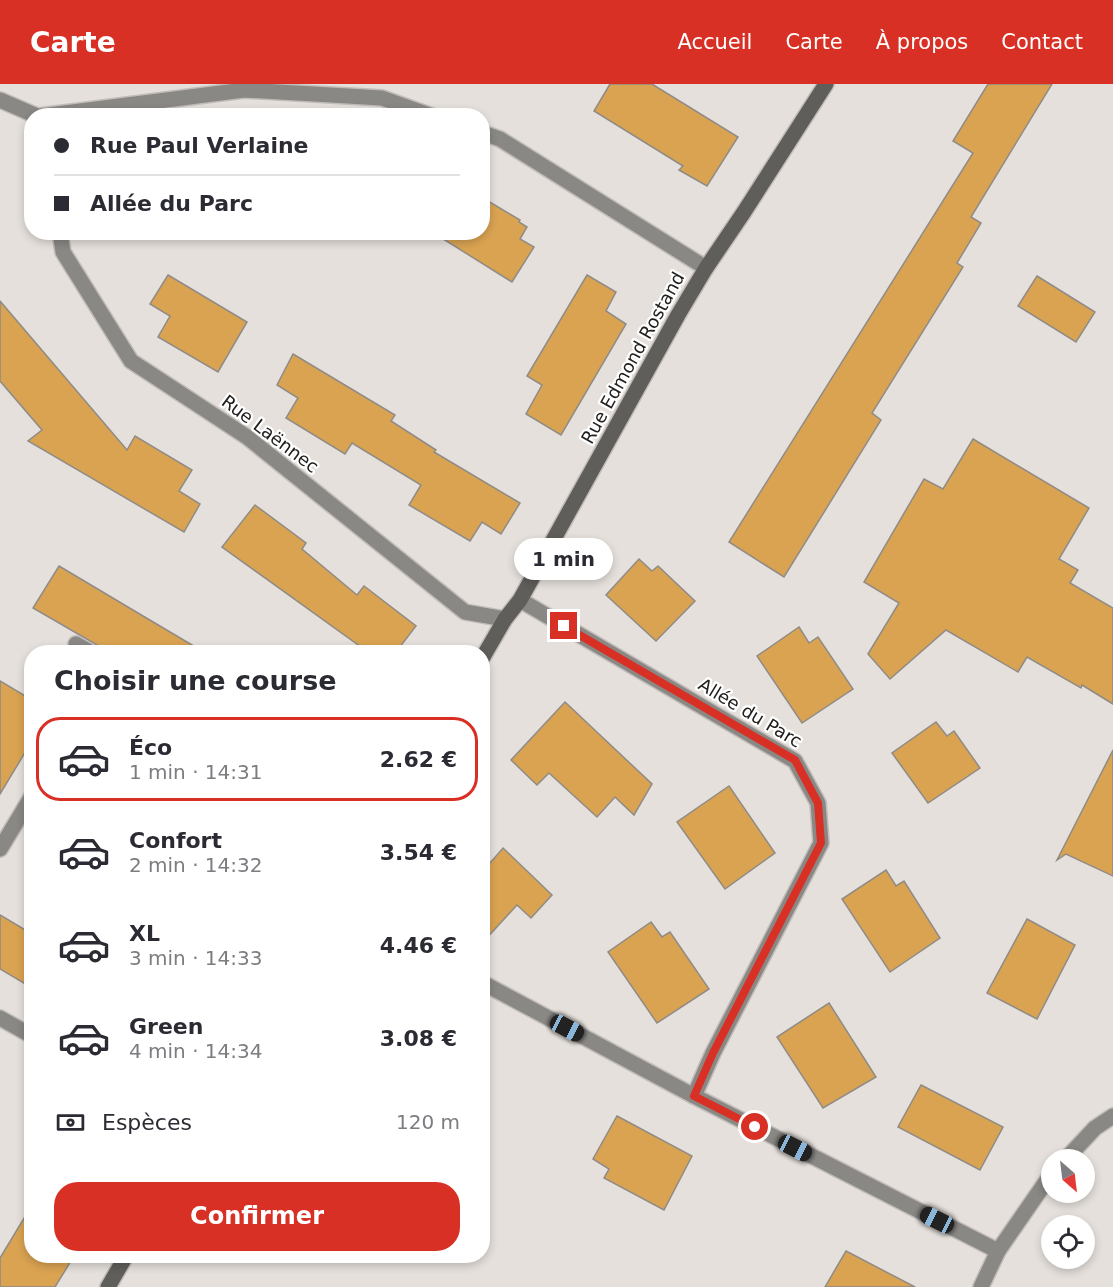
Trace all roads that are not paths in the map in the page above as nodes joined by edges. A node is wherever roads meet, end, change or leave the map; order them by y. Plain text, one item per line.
1 (826, 84) edge
2 (244, 87) edge
3 (0, 100) edge
4 (96, 108) edge
5 (410, 108) edge
6 (24, 110) edge
7 (490, 135) edge
8 (61, 240) edge
9 (706, 268) junction
10 (520, 600) junction
11 (506, 619) junction
12 (490, 645) edge
13 (24, 809) edge
14 (0, 849) edge
15 (490, 987) edge
16 (0, 1018) edge
17 (24, 1032) edge
18 (694, 1096) junction
19 (1113, 1116) edge
20 (1075, 1149) edge
21 (1041, 1189) edge
22 (998, 1251) junction
23 (122, 1263) edge
24 (108, 1287) edge
25 (981, 1287) edge

1 - 9 street, Rue Edmond Rostand
2 - 4 street
2 - 5 street
3 - 6 street
7 - 9 street
8 - 11 street, Rue Laënnec
9 - 10 street, Rue Edmond Rostand
10 - 11 street, Rue Edmond Rostand
10 - 18 street, Allée du Parc
11 - 12 street, Rue Edmond Rostand
13 - 14 street
15 - 18 street
16 - 17 street
18 - 22 street
19 - 20 street
21 - 22 street
22 - 25 street
23 - 24 street

